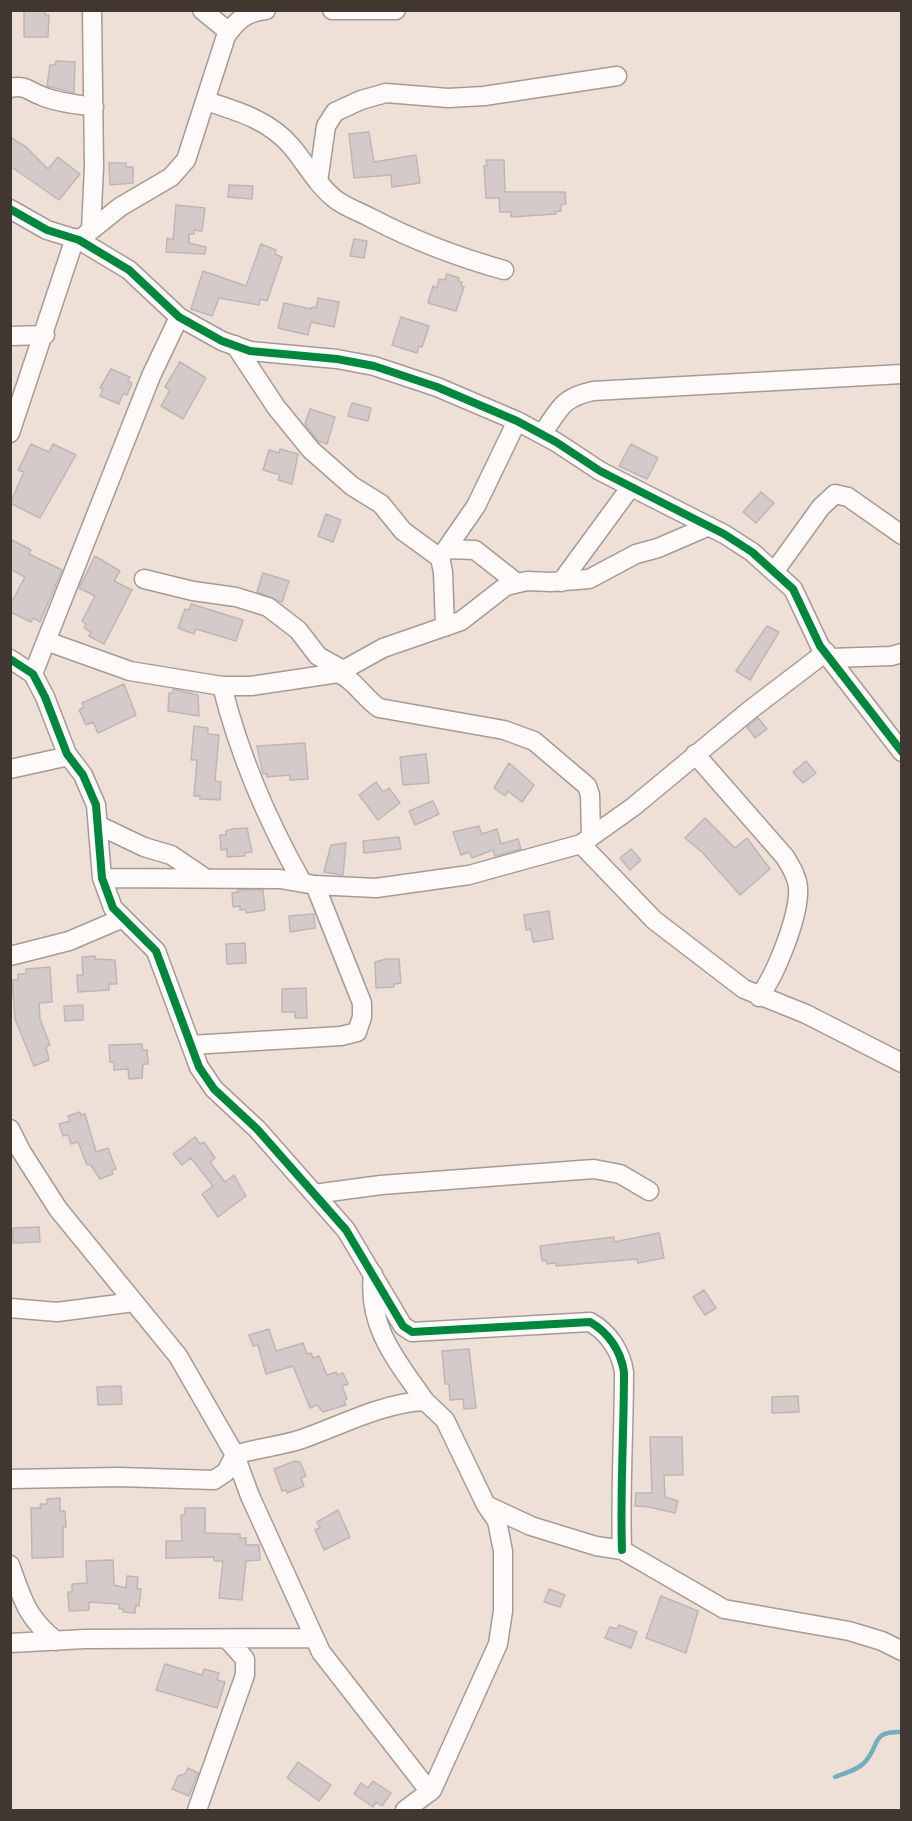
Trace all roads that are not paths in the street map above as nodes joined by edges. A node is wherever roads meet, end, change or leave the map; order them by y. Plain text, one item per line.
1 (92, 10) edge
2 (202, 10) edge
3 (266, 10) edge
4 (332, 10) edge
5 (396, 10) edge
6 (229, 32) junction
7 (617, 76) dead end
8 (10, 88) edge
9 (206, 101) junction
10 (94, 107) junction
11 (318, 182) junction
12 (10, 209) edge
13 (82, 236) junction
14 (504, 270) dead end
15 (179, 317) junction
16 (45, 334) junction
17 (10, 336) edge
18 (236, 345) junction
19 (902, 374) edge
20 (517, 421) junction
21 (10, 433) edge
22 (542, 434) junction
23 (630, 488) junction
24 (863, 507) junction
25 (902, 520) edge
26 (709, 526) junction
27 (902, 535) edge
28 (443, 554) junction
29 (774, 572) junction
30 (144, 579) dead end
31 (561, 582) junction
32 (517, 583) junction
33 (445, 627) junction
34 (46, 641) junction
35 (902, 653) edge
36 (828, 655) junction
37 (10, 659) edge
38 (340, 672) junction
39 (33, 674) junction
40 (222, 686) junction
41 (902, 752) edge
42 (694, 754) junction
43 (69, 756) junction
44 (10, 769) edge
45 (98, 825) junction
46 (586, 840) junction
47 (102, 878) junction
48 (205, 878) junction
49 (308, 884) junction
50 (123, 918) junction
51 (10, 956) edge
52 (759, 997) junction
53 (191, 1045) junction
54 (902, 1063) edge
55 (10, 1129) edge
56 (649, 1191) dead end
57 (314, 1194) junction
58 (373, 1274) junction
59 (134, 1302) junction
60 (10, 1308) edge
61 (425, 1401) junction
62 (235, 1455) junction
63 (10, 1479) edge
64 (486, 1505) junction
65 (622, 1550) junction
66 (10, 1565) edge
67 (313, 1638) junction
68 (226, 1639) junction
69 (56, 1641) junction
70 (10, 1643) edge
71 (902, 1651) edge
72 (429, 1792) junction
73 (197, 1810) edge
74 (405, 1810) edge

1 - 10 street
2 - 6 street
3 - 6 street
4 - 5 street
6 - 9 street
7 - 11 street
8 - 10 street
9 - 11 street
9 - 13 street
10 - 13 street
11 - 14 street
12 - 13 street
13 - 15 street
13 - 16 street
15 - 18 street
15 - 34 street
16 - 17 street
16 - 21 street
18 - 20 street
18 - 28 street
19 - 22 street
20 - 22 street
20 - 28 street
22 - 23 street
23 - 26 street
23 - 31 street
24 - 25 street
24 - 27 street
24 - 29 street
26 - 29 street
26 - 31 street
28 - 32 street
28 - 33 street
29 - 36 street
30 - 38 street
31 - 32 street
32 - 33 street
33 - 38 street
34 - 39 street
34 - 40 street
35 - 36 street
36 - 41 street
36 - 42 street
37 - 39 street
38 - 40 street
38 - 46 street
39 - 43 street
40 - 49 street
42 - 46 street
42 - 52 street
43 - 44 street
43 - 45 street
45 - 47 street
45 - 48 street
46 - 49 street
46 - 52 street
47 - 48 street
47 - 50 street
48 - 49 street
49 - 53 street
50 - 51 street
50 - 53 street
52 - 54 street
53 - 57 street
55 - 59 street
56 - 57 street
57 - 58 street
58 - 61 street
58 - 65 street
59 - 60 street
59 - 62 street
61 - 62 street
61 - 64 street
62 - 63 street
62 - 67 street
64 - 65 street
64 - 72 street
65 - 71 street
66 - 69 street
67 - 68 street
67 - 72 street
68 - 69 street
68 - 73 street
69 - 70 street
72 - 74 street

